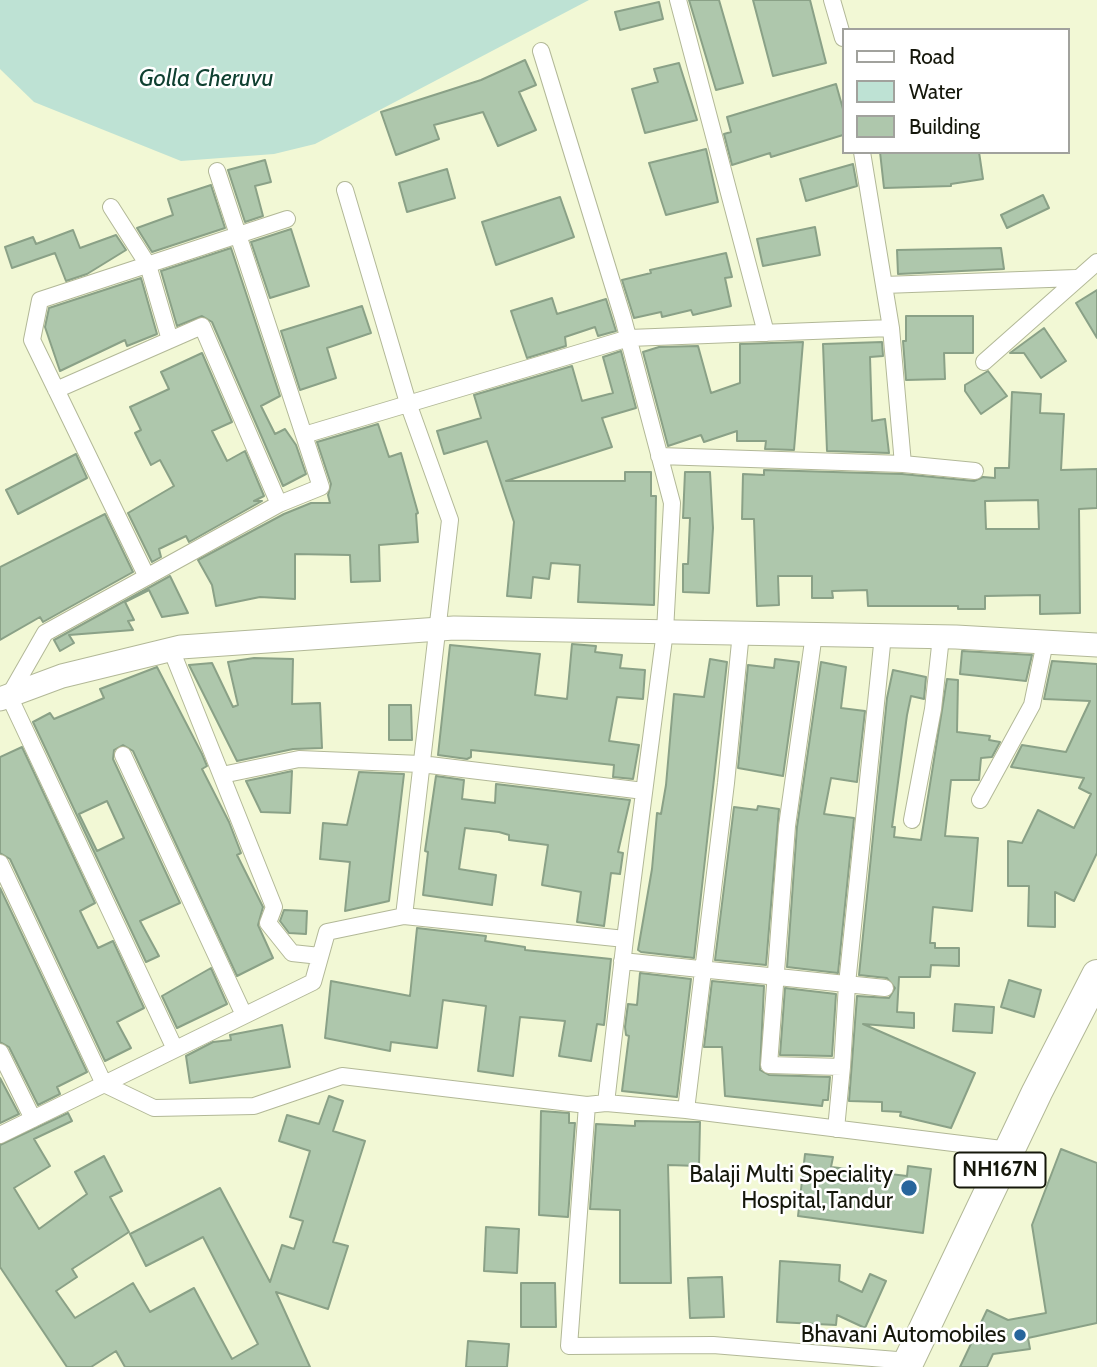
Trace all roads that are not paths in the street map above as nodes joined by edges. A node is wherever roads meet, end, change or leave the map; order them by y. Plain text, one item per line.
1 (678, 0) edge
2 (832, 0) edge
3 (842, 35) edge
4 (541, 51) dead end
5 (862, 154) edge
6 (217, 171) dead end
7 (345, 190) dead end
8 (111, 206) dead end
9 (287, 219) dead end
10 (239, 237) junction
11 (1097, 262) edge
12 (148, 265) junction
13 (1076, 278) junction
14 (884, 285) junction
15 (891, 328) junction
16 (766, 333) junction
17 (628, 338) junction
18 (170, 340) junction
19 (984, 362) dead end
20 (57, 390) junction
21 (408, 403) junction
22 (304, 435) junction
23 (659, 456) junction
24 (904, 464) junction
25 (975, 471) dead end
26 (279, 504) junction
27 (147, 577) junction
28 (436, 629) junction
29 (664, 631) junction
30 (741, 632) junction
31 (814, 634) junction
32 (883, 635) junction
33 (941, 637) junction
34 (1045, 642) junction
35 (1097, 645) edge
36 (171, 649) junction
37 (4, 698) edge
38 (123, 755) dead end
39 (421, 764) junction
40 (222, 775) junction
41 (644, 791) junction
42 (980, 800) dead end
43 (912, 820) dead end
44 (0, 863) edge
45 (404, 916) junction
46 (625, 939) junction
47 (320, 956) junction
48 (622, 961) junction
49 (704, 969) junction
50 (1097, 975) edge
51 (773, 976) junction
52 (847, 984) junction
53 (885, 988) dead end
54 (244, 1015) junction
55 (175, 1049) junction
56 (0, 1052) edge
57 (842, 1068) junction
58 (104, 1084) junction
59 (606, 1103) junction
60 (587, 1105) junction
61 (686, 1110) junction
62 (33, 1119) junction
63 (836, 1129) junction
64 (0, 1135) edge
65 (1010, 1150) junction
66 (908, 1364) edge

1 - 16 street
2 - 3 street
4 - 17 street
5 - 14 street
6 - 10 street
7 - 21 street
8 - 12 street
9 - 10 street
10 - 12 street
10 - 22 street
11 - 13 street
12 - 18 street
12 - 20 street
13 - 14 street
13 - 19 street
14 - 15 street
15 - 16 street
15 - 24 street
16 - 17 street
17 - 21 street
17 - 23 street
18 - 20 street
18 - 26 street
20 - 27 street
21 - 22 street
21 - 28 street
22 - 26 street
23 - 24 street
23 - 29 street
24 - 25 street
26 - 27 street
27 - 37 street
28 - 29 street
28 - 36 street
28 - 39 street
29 - 30 street
29 - 41 street
30 - 31 street
30 - 49 street
31 - 32 street
31 - 51 street
32 - 33 street
32 - 52 street
33 - 34 street
33 - 43 street
34 - 35 street
34 - 42 street
36 - 37 street
36 - 40 street
37 - 55 street
38 - 54 street
39 - 40 street
39 - 41 street
39 - 45 street
40 - 47 street
41 - 46 street
44 - 58 street
45 - 46 street
45 - 47 street
46 - 48 street
47 - 54 street
48 - 49 street
48 - 59 street
49 - 51 street
49 - 61 street
50 - 65 highway, NH167N
51 - 52 street
51 - 57 street
52 - 53 street
52 - 57 street
54 - 55 street
55 - 58 street
56 - 62 street
57 - 63 street
58 - 60 street
58 - 62 street
59 - 60 street
59 - 61 street
60 - 66 street
61 - 63 street
62 - 64 street
63 - 65 street
65 - 66 highway, NH167N

